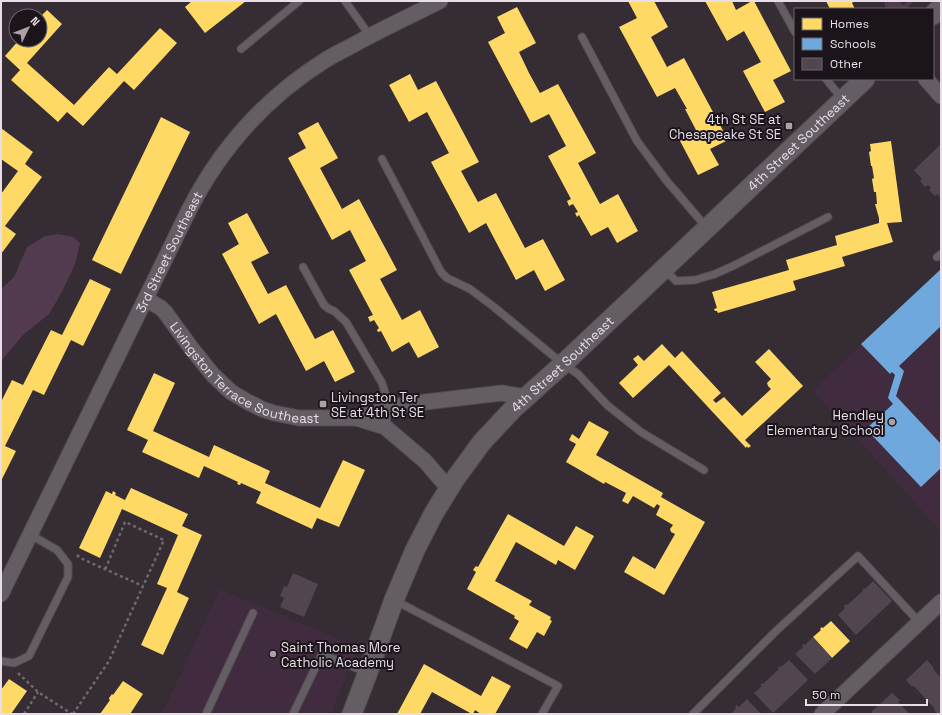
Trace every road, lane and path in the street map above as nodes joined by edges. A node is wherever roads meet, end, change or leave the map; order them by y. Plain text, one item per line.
1 (299, 1) edge
2 (345, 1) edge
3 (440, 1) edge
4 (778, 1) edge
5 (794, 30) edge
6 (370, 36) junction
7 (582, 37) dead end
8 (241, 49) dead end
9 (827, 80) edge
10 (864, 80) edge
11 (927, 80) edge
12 (941, 96) edge
13 (843, 100) junction
14 (382, 159) dead end
15 (828, 217) dead end
16 (707, 228) junction
17 (303, 267) dead end
18 (664, 268) junction
19 (146, 299) junction
20 (563, 364) junction
21 (526, 397) junction
22 (389, 409) junction
23 (356, 418) junction
24 (384, 426) junction
25 (704, 470) dead end
26 (449, 489) junction
27 (30, 535) junction
28 (75, 553) dead end
29 (105, 570) junction
30 (143, 586) junction
31 (1, 594) edge
32 (394, 600) junction
33 (941, 602) edge
34 (254, 613) dead end
35 (920, 622) junction
36 (1, 661) edge
37 (15, 670) dead end
38 (368, 672) junction
39 (38, 692) junction
40 (24, 714) edge
41 (72, 714) edge
42 (206, 714) edge
43 (294, 714) edge
44 (352, 714) edge
45 (542, 714) edge
46 (692, 714) edge
47 (822, 714) edge

1 - 8 lane
2 - 6 lane
3 - 6 street, 3rd Street Southeast
4 - 5 lane
6 - 19 street, 3rd Street Southeast
7 - 16 lane
9 - 13 lane
10 - 13 street, 4th Street Southeast
11 - 12 street
13 - 16 street, 4th Street Southeast
14 - 20 lane
15 - 18 lane
16 - 18 street, 4th Street Southeast
17 - 22 lane
18 - 20 street, 4th Street Southeast
19 - 23 street, Livingston Terrace Southeast
19 - 27 street, 3rd Street Southeast
20 - 21 street, 4th Street Southeast
20 - 25 lane
21 - 22 street, Livingston Terrace Southeast
21 - 26 street, 4th Street Southeast
22 - 23 street, Livingston Terrace Southeast
22 - 24 lane
23 - 24 street, Livingston Terrace Southeast
24 - 26 street, Livingston Terrace Southeast
26 - 32 street, 4th Street Southeast
27 - 31 street, 3rd Street Southeast
27 - 36 lane
28 - 29 path
29 - 30 path
29 - 30 path
30 - 41 path
32 - 38 street, 4th Street Southeast
32 - 45 lane
33 - 35 street
34 - 42 lane
35 - 46 lane
35 - 47 street
37 - 39 path
38 - 43 lane
38 - 44 street, 4th Street Southeast
39 - 40 path
39 - 41 path

